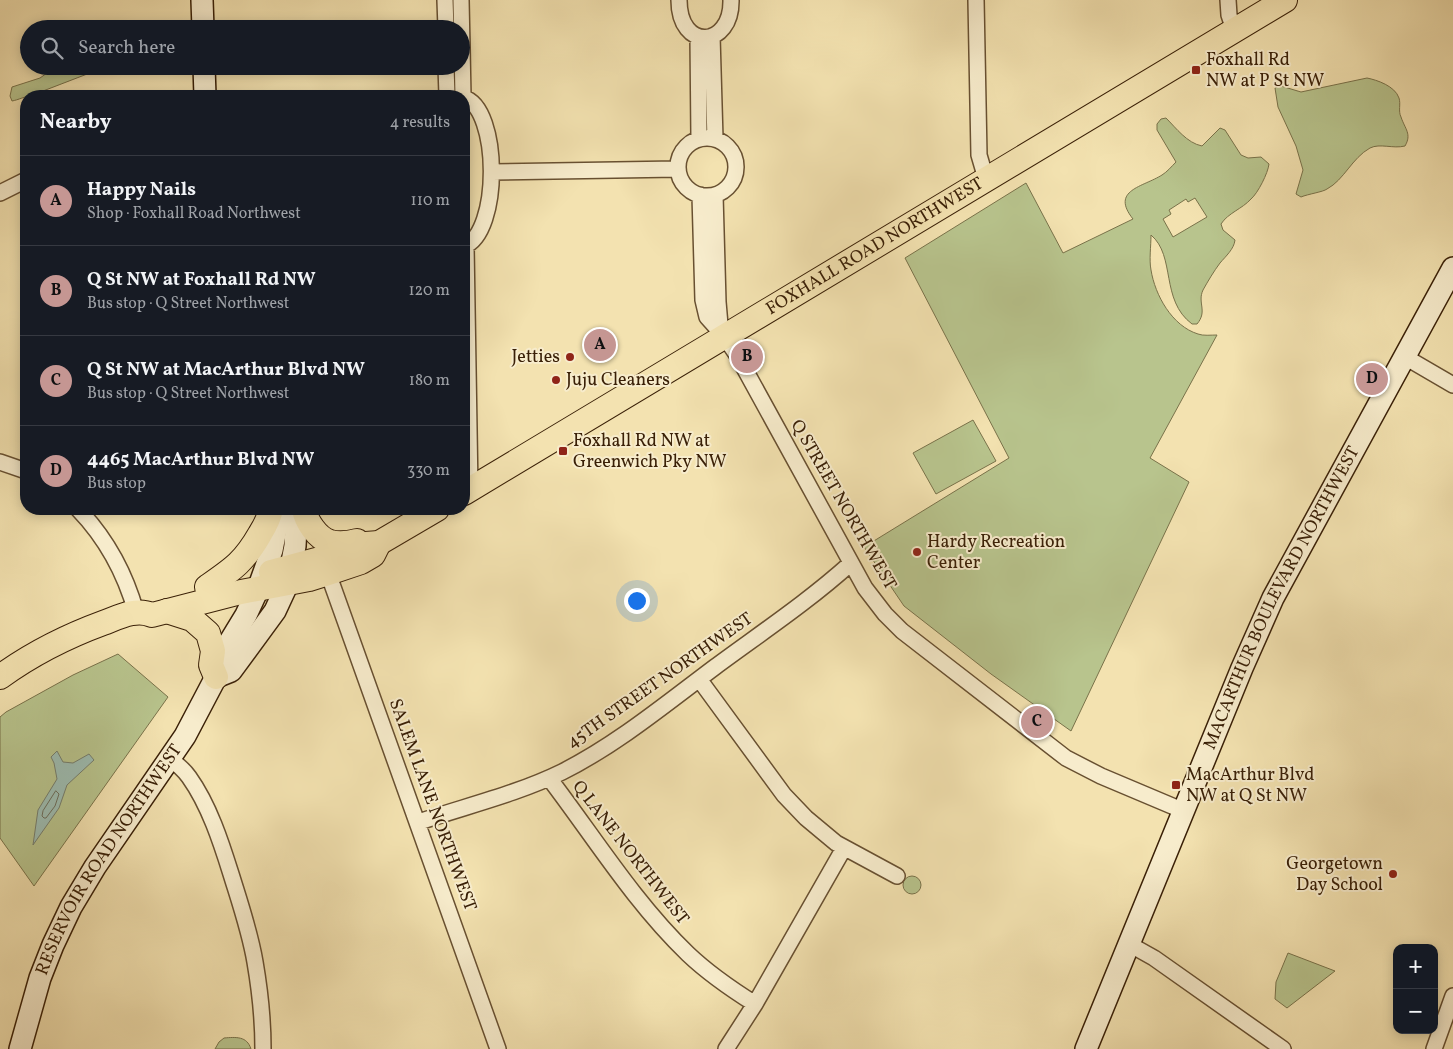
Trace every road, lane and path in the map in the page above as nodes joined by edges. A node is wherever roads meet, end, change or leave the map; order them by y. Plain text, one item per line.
1 (202, 0) edge
2 (445, 0) edge
3 (461, 0) edge
4 (679, 0) edge
5 (731, 0) edge
6 (976, 0) edge
7 (1228, 0) edge
8 (1285, 0) edge
9 (203, 20) edge
10 (446, 20) edge
11 (461, 20) edge
12 (1234, 30) junction
13 (705, 37) junction
14 (204, 75) edge
15 (446, 75) edge
16 (463, 75) edge
17 (205, 90) edge
18 (447, 90) edge
19 (463, 90) edge
20 (470, 101) edge
21 (699, 139) junction
22 (715, 139) junction
23 (677, 169) junction
24 (492, 172) junction
25 (986, 179) junction
26 (20, 183) edge
27 (0, 193) edge
28 (708, 195) junction
29 (470, 244) edge
30 (1453, 268) edge
31 (724, 336) junction
32 (1405, 356) junction
33 (1453, 386) edge
34 (0, 462) edge
35 (20, 469) edge
36 (470, 489) edge
37 (83, 515) edge
38 (270, 515) edge
39 (279, 515) edge
40 (298, 515) edge
41 (305, 515) edge
42 (427, 515) edge
43 (379, 543) junction
44 (851, 563) junction
45 (328, 573) junction
46 (290, 574) junction
47 (261, 581) junction
48 (207, 587) junction
49 (167, 611) junction
50 (140, 612) junction
51 (0, 677) edge
52 (216, 678) junction
53 (699, 679) junction
54 (170, 759) junction
55 (548, 778) junction
56 (1184, 811) junction
57 (419, 822) junction
58 (844, 848) junction
59 (897, 876) dead end
60 (1129, 944) junction
61 (1453, 996) edge
62 (755, 1004) junction
63 (20, 1049) edge
64 (263, 1049) edge
65 (498, 1049) edge
66 (726, 1049) edge
67 (1086, 1049) edge
68 (1283, 1049) edge
69 (1434, 1049) edge

1 - 9 main road
2 - 10 street
3 - 11 street
4 - 13 street
5 - 13 street
6 - 25 street
7 - 12 street
8 - 12 main road, FOXHALL ROAD NORTHWEST
12 - 25 main road, FOXHALL ROAD NORTHWEST
13 - 21 street
13 - 22 street
14 - 17 main road
15 - 18 street
16 - 19 street
20 - 24 street
21 - 22 street
21 - 23 street
22 - 28 street
23 - 24 street
23 - 28 street
24 - 29 street
25 - 31 main road, FOXHALL ROAD NORTHWEST
26 - 27 street
28 - 31 street, Q STREET NORTHWEST
30 - 32 main road, MACARTHUR BOULEVARD NORTHWEST
31 - 36 main road, FOXHALL ROAD NORTHWEST
31 - 44 street, Q STREET NORTHWEST
32 - 33 street
32 - 56 main road, MACARTHUR BOULEVARD NORTHWEST
34 - 35 street
37 - 50 street
38 - 48 main road
39 - 47 main road, RESERVOIR ROAD NORTHWEST
40 - 46 main road, RESERVOIR ROAD NORTHWEST
41 - 43 main road
42 - 43 main road
43 - 45 main road
43 - 46 main road
44 - 53 street, 45TH STREET NORTHWEST
44 - 56 street, Q STREET NORTHWEST
45 - 46 main road
45 - 57 street, SALEM LANE NORTHWEST
46 - 47 main road
46 - 52 main road, RESERVOIR ROAD NORTHWEST
47 - 48 main road
47 - 49 main road
47 - 52 main road, RESERVOIR ROAD NORTHWEST
48 - 50 main road
49 - 50 main road
49 - 52 main road
50 - 51 main road
52 - 54 main road, RESERVOIR ROAD NORTHWEST
53 - 55 street, 45TH STREET NORTHWEST
53 - 58 street
54 - 63 main road, RESERVOIR ROAD NORTHWEST
54 - 64 street
55 - 57 street, 45TH STREET NORTHWEST
55 - 62 street, Q LANE NORTHWEST
56 - 60 main road, MACARTHUR BOULEVARD NORTHWEST
57 - 65 street, SALEM LANE NORTHWEST
58 - 59 street
58 - 62 street
60 - 67 main road, MACARTHUR BOULEVARD NORTHWEST
60 - 68 street
61 - 69 street
62 - 66 street

